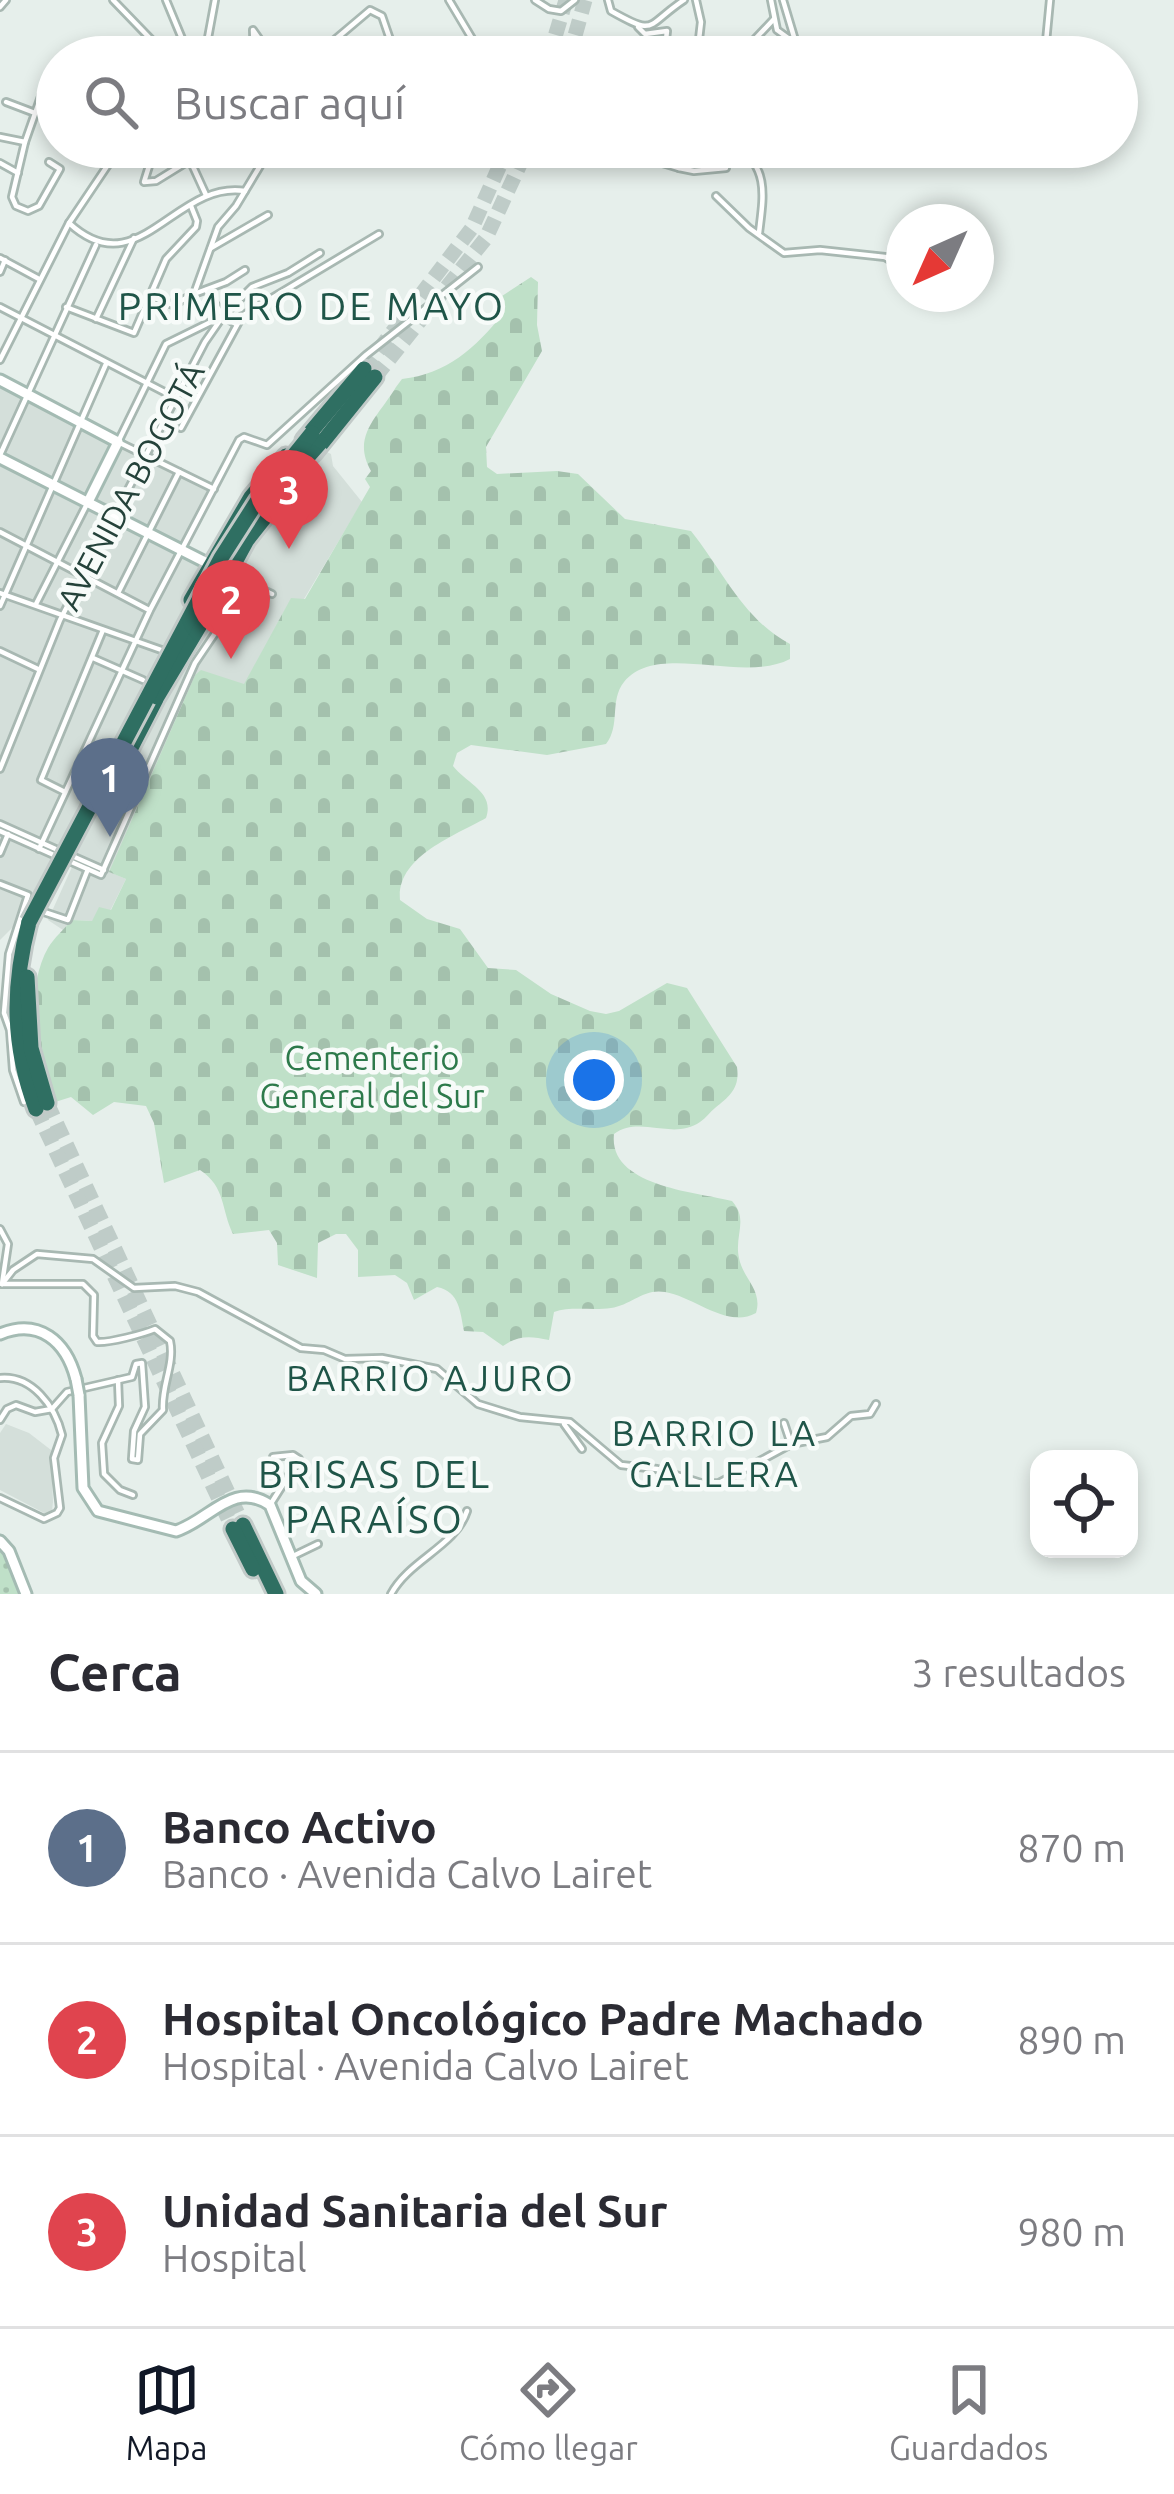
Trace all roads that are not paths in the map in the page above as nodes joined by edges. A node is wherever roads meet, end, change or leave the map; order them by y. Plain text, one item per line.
1 (6, 0) edge
2 (113, 0) edge
3 (166, 0) edge
4 (214, 0) edge
5 (449, 0) edge
6 (535, 0) edge
7 (575, 0) edge
8 (608, 0) edge
9 (684, 0) edge
10 (696, 0) edge
11 (770, 0) edge
12 (783, 0) edge
13 (1050, 0) edge
14 (0, 8) edge
15 (774, 19) junction
16 (638, 28) junction
17 (148, 36) edge
18 (181, 36) edge
19 (208, 36) edge
20 (340, 36) edge
21 (389, 36) edge
22 (470, 36) edge
23 (666, 36) edge
24 (700, 36) edge
25 (758, 36) edge
26 (782, 36) edge
27 (793, 36) edge
28 (1047, 36) edge
29 (6, 102) dead end
30 (35, 113) joint
31 (0, 137) edge
32 (25, 142) junction
33 (0, 164) edge
34 (58, 168) edge
35 (106, 168) edge
36 (147, 168) edge
37 (175, 168) edge
38 (194, 168) edge
39 (259, 168) edge
40 (680, 168) edge
41 (726, 168) dead end
42 (758, 168) edge
43 (18, 173) junction
44 (245, 191) junction
45 (206, 195) junction
46 (716, 196) dead end
47 (191, 206) junction
48 (268, 215) dead end
49 (69, 223) junction
50 (759, 233) junction
51 (379, 234) dead end
52 (134, 238) junction
53 (97, 244) junction
54 (211, 248) junction
55 (320, 253) dead end
56 (886, 258) edge
57 (3, 259) edge
58 (478, 267) dead end
59 (245, 270) dead end
60 (0, 272) edge
61 (39, 279) junction
62 (206, 290) junction
63 (194, 294) junction
64 (152, 297) junction
65 (0, 307) edge
66 (66, 308) junction
67 (223, 316) junction
68 (21, 317) junction
69 (96, 319) junction
70 (236, 324) junction
71 (53, 337) junction
72 (0, 360) edge
73 (106, 364) junction
74 (369, 373) tunnel mouth
75 (0, 380) edge
76 (147, 385) junction
77 (26, 394) junction
78 (177, 399) junction
79 (79, 421) junction
80 (181, 428) dead end
81 (316, 438) junction
82 (118, 442) junction
83 (0, 457) edge
84 (147, 457) junction
85 (179, 472) junction
86 (52, 485) junction
87 (214, 489) junction
88 (88, 502) junction
89 (117, 516) junction
90 (0, 532) edge
91 (149, 533) junction
92 (26, 545) junction
93 (182, 550) junction
94 (57, 562) junction
95 (208, 564) junction
96 (227, 573) junction
97 (85, 577) junction
98 (249, 583) junction
99 (2, 593) edge
100 (118, 593) junction
101 (272, 594) dead end
102 (0, 606) edge
103 (35, 606) junction
104 (150, 610) junction
105 (63, 616) junction
106 (104, 630) junction
107 (136, 641) junction
108 (0, 651) edge
109 (92, 657) junction
110 (195, 663) junction
111 (40, 670) junction
112 (123, 671) junction
113 (150, 679) junction
114 (156, 700) junction
115 (0, 769) edge
116 (65, 792) junction
117 (3, 830) edge
118 (40, 846) junction
119 (0, 853) edge
120 (88, 869) junction
121 (102, 873) junction
122 (0, 884) edge
123 (25, 904) junction
124 (34, 922) junction
125 (36, 1105) joint
126 (0, 1229) edge
127 (2, 1284) edge
128 (0, 1334) edge
129 (0, 1378) edge
130 (115, 1380) junction
131 (876, 1404) dead end
132 (54, 1406) junction
133 (548, 1419) junction
134 (0, 1420) edge
135 (784, 1423) dead end
136 (790, 1444) junction
137 (582, 1449) dead end
138 (273, 1456) dead end
139 (133, 1495) dead end
140 (0, 1498) edge
141 (270, 1505) junction
142 (467, 1511) dead end
143 (0, 1541) edge
144 (319, 1544) dead end
145 (4, 1553) edge
146 (290, 1557) junction
147 (26, 1594) edge
148 (266, 1594) edge
149 (276, 1594) edge
150 (316, 1594) edge
151 (391, 1594) edge

1 - 14 street
2 - 17 street
3 - 18 street
4 - 19 street
5 - 22 street
6 - 7 street
8 - 16 street
9 - 16 street
10 - 24 street
11 - 15 street
12 - 27 street
13 - 28 street
15 - 25 street
15 - 26 street
16 - 23 street
20 - 21 street
29 - 30 street
30 - 32 street
31 - 32 street
32 - 43 street
33 - 43 street
34 - 43 street
35 - 49 street
36 - 37 street
38 - 45 street
39 - 44 street
40 - 41 street
42 - 50 street
44 - 45 street
44 - 54 street
45 - 47 street
46 - 50 street
47 - 52 street
47 - 64 street
48 - 54 street
49 - 53 street
49 - 61 street
50 - 56 street
51 - 70 street
52 - 53 street
52 - 69 street
53 - 66 street
54 - 63 street
55 - 67 street, AVENIDA BOGOTÁ
57 - 60 street
57 - 61 street
58 - 87 street
59 - 62 street
61 - 68 street
62 - 63 street
62 - 67 street
63 - 64 street
64 - 69 street
65 - 68 street
66 - 69 street
66 - 71 street
67 - 70 street
67 - 76 street
67 - 78 street, AVENIDA BOGOTÁ
68 - 71 street
68 - 72 street
70 - 80 street
71 - 73 street
71 - 77 street
73 - 76 street
73 - 79 street
74 - 81 highway
75 - 77 street
76 - 78 street
76 - 82 street
77 - 79 street
77 - 83 street
78 - 84 street, AVENIDA BOGOTÁ
79 - 82 street
79 - 86 street
81 - 95 highway, bridge
81 - 96 highway, bridge
81 - 113 highway, bridge
81 - 114 highway, bridge
82 - 84 street
82 - 88 street
83 - 86 street
84 - 85 street
84 - 89 street, AVENIDA BOGOTÁ
85 - 87 street
85 - 91 street
86 - 88 street
86 - 92 street
87 - 93 street
88 - 89 street
88 - 94 street
89 - 91 street
89 - 97 street, AVENIDA BOGOTÁ
90 - 92 street
91 - 93 street
91 - 100 street
92 - 94 street
92 - 99 street
93 - 95 street
93 - 104 street
94 - 97 street
94 - 103 street
95 - 96 street
95 - 113 highway, bridge
96 - 98 street
96 - 114 highway, bridge
97 - 100 street
97 - 105 street, AVENIDA BOGOTÁ
98 - 101 street
98 - 110 street
99 - 102 street
99 - 103 street
100 - 104 street
103 - 105 street
104 - 107 street
105 - 106 street
105 - 111 street, AVENIDA BOGOTÁ
106 - 107 street
106 - 109 street
107 - 110 street
107 - 112 street
108 - 111 street
109 - 112 street
109 - 116 street
110 - 121 street
111 - 115 street, AVENIDA BOGOTÁ
112 - 113 street
112 - 116 street
113 - 124 highway, bridge
114 - 124 highway, bridge
116 - 118 street
117 - 118 street
117 - 118 street
117 - 119 street
118 - 120 street
118 - 121 street
120 - 121 street
120 - 123 street
122 - 123 street
123 - 125 street
124 - 125 highway
126 - 127 street
127 - 130 street
127 - 133 street
128 - 141 street, bridge
129 - 132 street
130 - 132 street
130 - 139 street
131 - 136 street
132 - 134 street
132 - 140 street
133 - 136 street
133 - 137 street
135 - 136 street
138 - 141 street
141 - 146 street
142 - 151 street
143 - 145 street
144 - 146 street
145 - 147 street
146 - 150 street
148 - 149 highway

